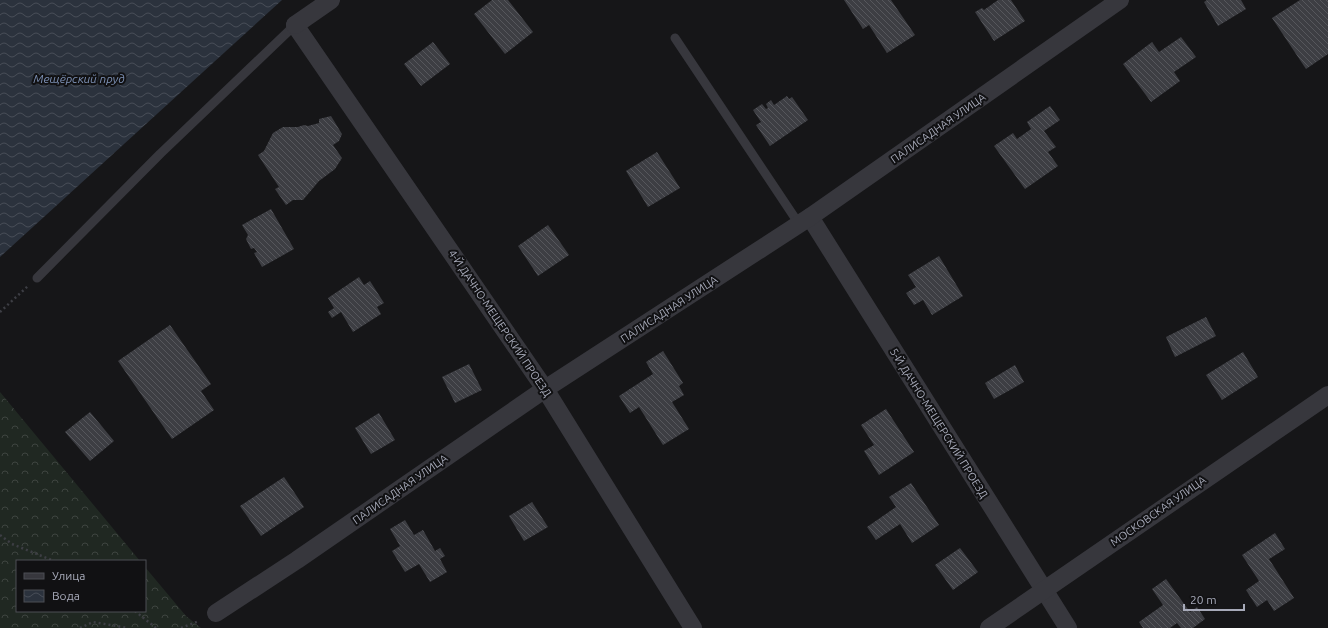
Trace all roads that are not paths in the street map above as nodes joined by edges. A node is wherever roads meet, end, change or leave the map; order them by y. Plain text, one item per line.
1 (309, 0) edge
2 (331, 0) edge
3 (1120, 0) edge
4 (295, 25) junction
5 (675, 38) dead end
6 (804, 221) junction
7 (36, 278) road end
8 (546, 389) junction
9 (1328, 395) edge
10 (1044, 590) junction
11 (216, 614) dead end
12 (693, 628) edge
13 (989, 628) edge
14 (1068, 628) edge

1 - 4 street
2 - 4 street
3 - 6 street, ПАЛИСАДНАЯ УЛИЦА
4 - 7 lane
4 - 8 street, 4-Й ДАЧНО-МЕЩЕРСКИЙ ПРОЕЗД
5 - 6 lane
6 - 8 street, ПАЛИСАДНАЯ УЛИЦА
6 - 10 street, 5-Й ДАЧНО-МЕЩЕРСКИЙ ПРОЕЗД
8 - 11 street, ПАЛИСАДНАЯ УЛИЦА
8 - 12 street, 4-Й ДАЧНО-МЕЩЕРСКИЙ ПРОЕЗД
9 - 10 street, МОСКОВСКАЯ УЛИЦА
10 - 13 street, МОСКОВСКАЯ УЛИЦА
10 - 14 street, 5-Й ДАЧНО-МЕЩЕРСКИЙ ПРОЕЗД

